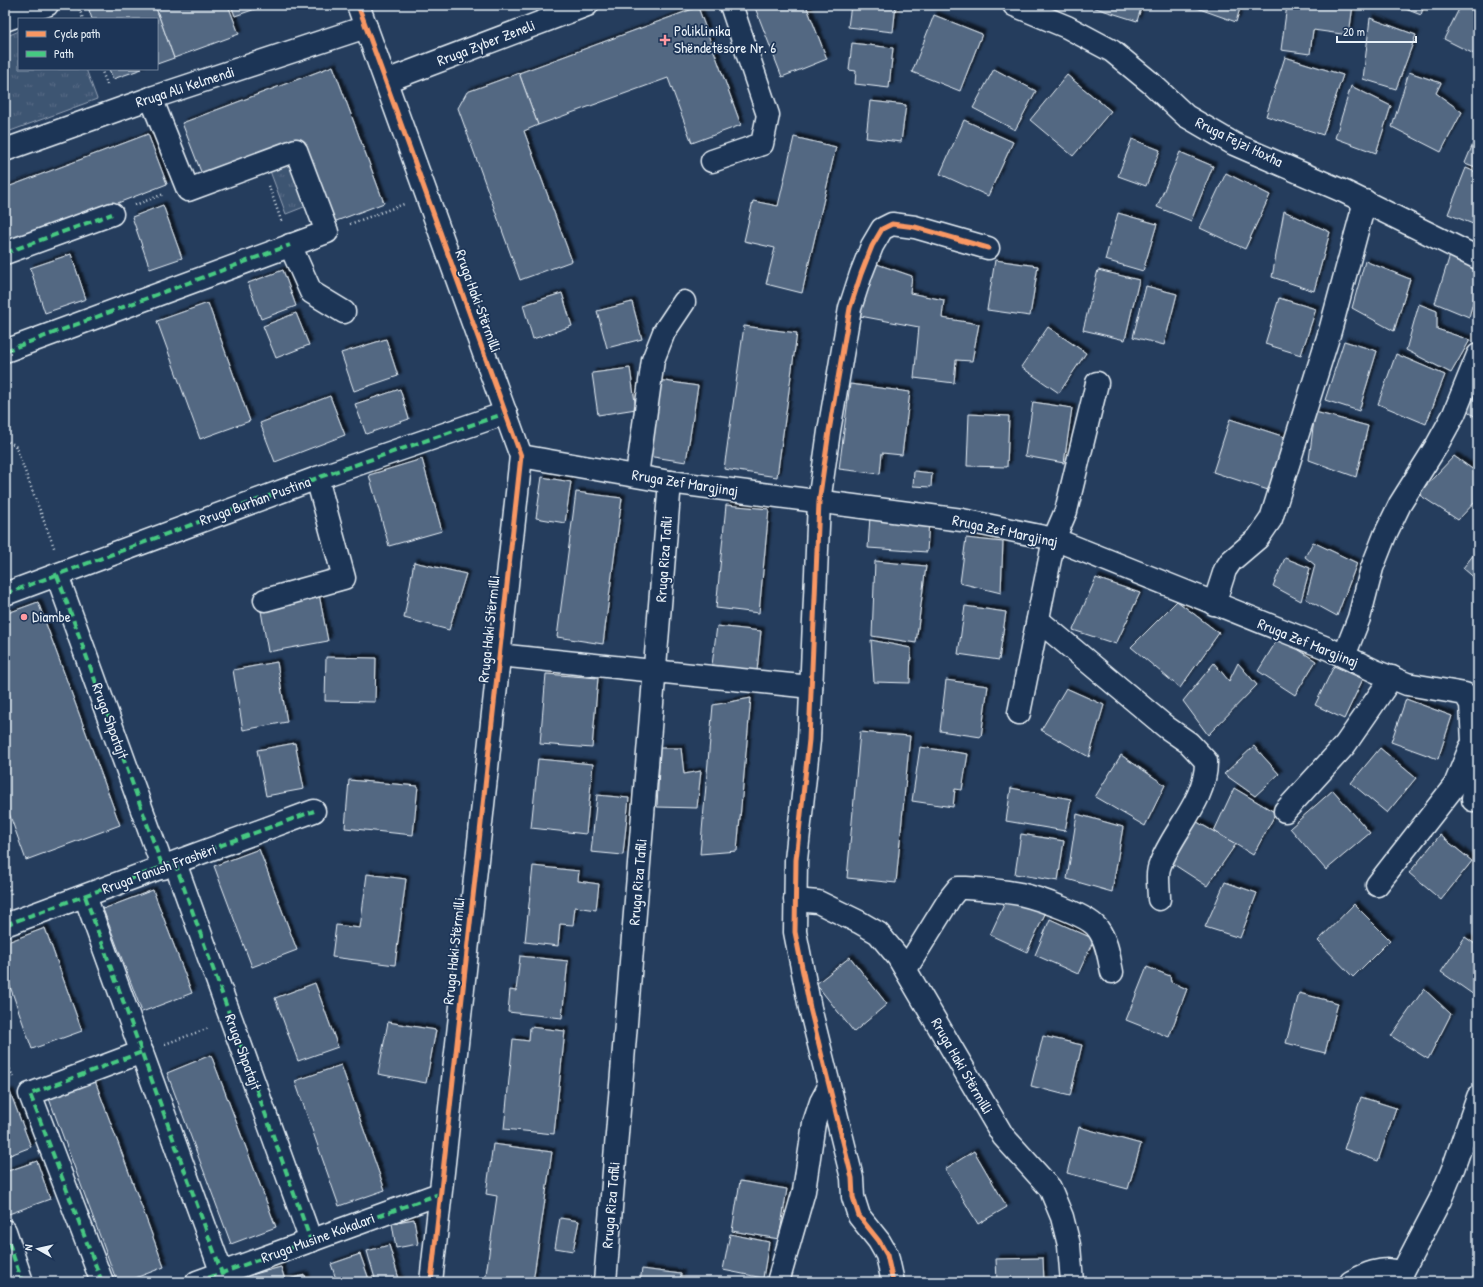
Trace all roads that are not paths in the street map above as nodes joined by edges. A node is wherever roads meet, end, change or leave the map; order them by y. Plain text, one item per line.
1 (47, 5) edge
2 (587, 5) edge
3 (731, 5) edge
4 (1014, 5) edge
5 (362, 11) edge
6 (5, 20) edge
7 (386, 81) junction
8 (151, 98) junction
9 (5, 150) edge
10 (712, 161) dead end
11 (1365, 201) junction
12 (112, 214) road end
13 (290, 245) junction
14 (988, 248) dead end
15 (5, 253) edge
16 (1478, 258) edge
17 (684, 302) dead end
18 (344, 312) dead end
19 (5, 351) edge
20 (1478, 355) edge
21 (1097, 383) dead end
22 (506, 413) junction
23 (521, 456) junction
24 (637, 475) junction
25 (317, 478) junction
26 (670, 482) junction
27 (819, 502) junction
28 (1054, 539) junction
29 (60, 573) junction
30 (5, 594) edge
31 (265, 600) dead end
32 (1214, 604) junction
33 (1038, 620) junction
34 (498, 655) junction
35 (1344, 656) junction
36 (656, 671) junction
37 (1392, 678) junction
38 (811, 687) junction
39 (1019, 713) dead end
40 (1473, 741) junction
41 (1473, 800) dead end
42 (314, 811) dead end
43 (1285, 811) dead end
44 (169, 865) junction
45 (1376, 884) dead end
46 (85, 896) junction
47 (1159, 899) dead end
48 (795, 900) junction
49 (5, 925) edge
50 (906, 969) junction
51 (1112, 972) dead end
52 (142, 1052) junction
53 (829, 1087) junction
54 (1478, 1097) edge
55 (439, 1194) junction
56 (5, 1231) edge
57 (311, 1241) junction
58 (223, 1278) edge
59 (1403, 1278) edge
60 (22, 1282) edge
61 (102, 1282) edge
62 (197, 1282) edge
63 (431, 1282) edge
64 (605, 1282) edge
65 (778, 1282) edge
66 (893, 1282) edge
67 (1072, 1282) edge
68 (1351, 1282) edge

1 - 6 street
2 - 7 street, Rruga Zyber Zeneli
3 - 10 street
4 - 11 street, Rruga Fejzi Hoxha
5 - 7 street, Rruga Haki Stërmilli
5 - 8 street, Rruga Ali Kelmendi
7 - 22 street, Rruga Haki Stërmilli
8 - 9 street, Rruga Ali Kelmendi
8 - 13 street
11 - 16 street, Rruga Fejzi Hoxha
11 - 32 street
12 - 15 street
13 - 18 street
13 - 19 street
14 - 27 street
17 - 24 street
20 - 35 street
21 - 28 street
22 - 23 street, Rruga Haki Stërmilli
22 - 25 street, Rruga Burhan Pustina
23 - 24 street, Rruga Zef Margjinaj
23 - 34 street, Rruga Haki Stërmilli
24 - 26 street, Rruga Zef Margjinaj
25 - 29 street, Rruga Burhan Pustina
25 - 31 street
26 - 27 street, Rruga Zef Margjinaj
26 - 36 street, Rruga Riza Tafili
27 - 28 street, Rruga Zef Margjinaj
27 - 38 street
28 - 32 street, Rruga Zef Margjinaj
28 - 33 street
29 - 30 street, Rruga Burhan Pustina
29 - 44 street, Rruga Shpatajt
32 - 35 street, Rruga Zef Margjinaj
33 - 39 street
33 - 47 street
34 - 36 street
34 - 55 street, Rruga Haki Stërmilli
35 - 37 street, Rruga Zef Margjinaj
36 - 38 street
36 - 64 street, Rruga Riza Tafili
37 - 40 street, Rruga Zef Margjinaj
37 - 43 street
38 - 48 street
40 - 41 street
40 - 45 street
42 - 44 street, Rruga Tanush Frashëri
44 - 46 street, Rruga Tanush Frashëri
44 - 57 street, Rruga Shpatajt
46 - 49 street, Rruga Tanush Frashëri
46 - 52 street
48 - 50 street, Rruga Haki Stërmilli
48 - 53 street
50 - 51 street
50 - 67 street, Rruga Haki Stërmilli
52 - 58 street
52 - 61 street
53 - 65 street
53 - 66 street
54 - 59 street
55 - 57 street, Rruga Musine Kokalari
55 - 63 street, Rruga Haki Stërmilli
56 - 60 street
57 - 58 street, Rruga Musine Kokalari
58 - 62 street, Rruga Musine Kokalari
59 - 68 street

